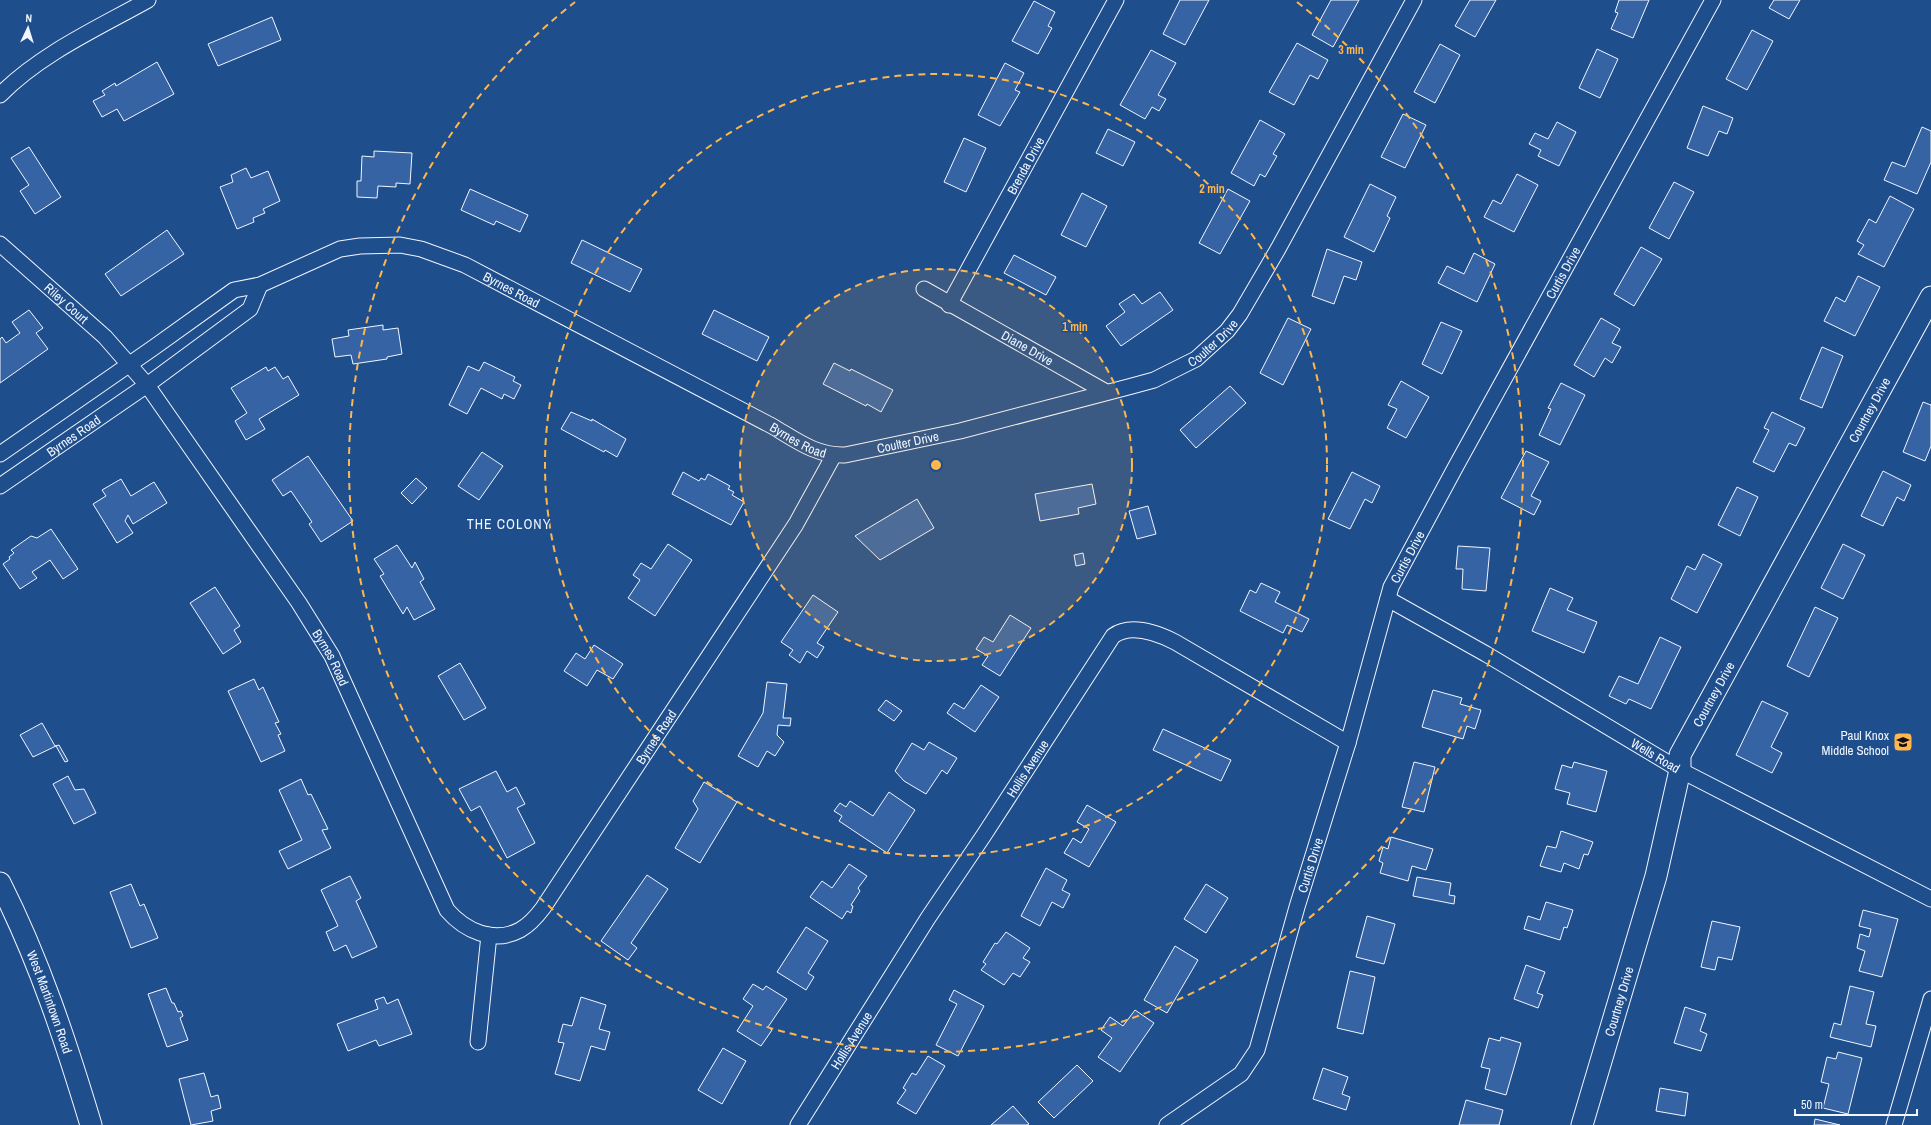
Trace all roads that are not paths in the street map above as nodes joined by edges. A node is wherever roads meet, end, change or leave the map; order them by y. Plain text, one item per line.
1 (148, 0) edge
2 (1116, 0) edge
3 (1414, 0) edge
4 (1713, 0) edge
5 (0, 95) edge
6 (0, 244) edge
7 (260, 285) junction
8 (924, 289) dead end
9 (1931, 298) edge
10 (950, 304) junction
11 (130, 364) junction
12 (147, 385) junction
13 (1106, 392) junction
14 (0, 454) edge
15 (834, 455) junction
16 (0, 486) edge
17 (1388, 599) junction
18 (1348, 743) junction
19 (1680, 770) junction
20 (0, 883) edge
21 (1931, 899) edge
22 (490, 935) junction
23 (1931, 999) edge
24 (478, 1042) dead end
25 (91, 1125) edge
26 (798, 1125) edge
27 (1167, 1125) edge
28 (1582, 1125) edge
29 (1894, 1125) edge

1 - 5 street
2 - 10 street, Brenda Drive
3 - 13 street, Coulter Drive
4 - 17 street, Curtis Drive
6 - 11 street, Riley Court
7 - 11 street, Byrnes Road
7 - 12 street, Byrnes Road
7 - 15 street, Byrnes Road
8 - 10 street
9 - 19 street, Courtney Drive
10 - 13 street, Diane Drive
11 - 12 street, Byrnes Road
11 - 14 street, Byrnes Road
12 - 16 street, Byrnes Road
12 - 22 street, Byrnes Road
13 - 15 street, Coulter Drive
15 - 22 street, Byrnes Road
17 - 18 street, Curtis Drive
17 - 19 street, Wells Road
18 - 26 street, Hollis Avenue
18 - 27 street, Curtis Drive
19 - 21 street, Wells Road
19 - 28 street, Courtney Drive
20 - 25 street, West Martintown Road
22 - 24 street
23 - 29 street

